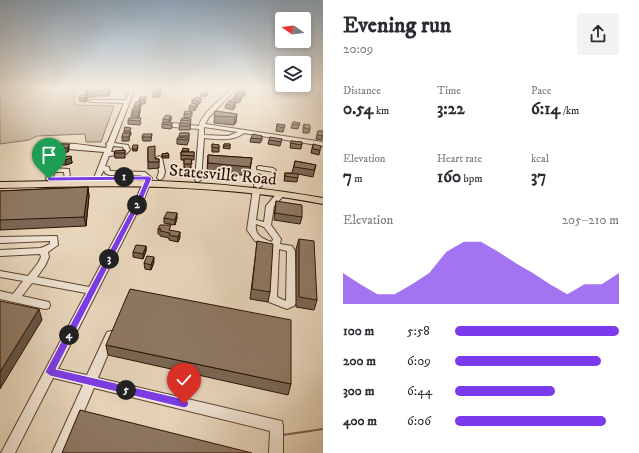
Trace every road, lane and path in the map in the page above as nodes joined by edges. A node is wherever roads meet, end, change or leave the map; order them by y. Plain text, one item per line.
1 (124, 109) edge
2 (215, 109) edge
3 (172, 125) edge
4 (202, 127) junction
5 (243, 131) junction
6 (201, 136) junction
7 (323, 144) edge
8 (56, 146) edge
9 (107, 149) junction
10 (159, 158) edge
11 (100, 168) junction
12 (259, 168) dead end
13 (273, 170) dead end
14 (117, 175) junction
15 (259, 176) dead end
16 (96, 178) junction
17 (0, 180) edge
18 (152, 180) junction
19 (198, 180) junction
20 (0, 185) edge
21 (257, 189) junction
22 (280, 194) junction
23 (323, 196) edge
24 (323, 201) edge
25 (252, 221) junction
26 (267, 225) junction
27 (0, 240) edge
28 (275, 246) junction
29 (42, 251) junction
30 (0, 253) edge
31 (0, 274) edge
32 (30, 280) junction
33 (92, 291) junction
34 (0, 295) edge
35 (15, 298) junction
36 (45, 305) dead end
37 (114, 326) edge
38 (50, 372) junction
39 (90, 382) junction
40 (8, 453) edge
41 (59, 453) edge
42 (276, 453) edge

1 - 9 street
2 - 4 street
3 - 4 street
4 - 5 street
4 - 6 street
5 - 6 street
5 - 7 street
6 - 19 street
8 - 9 street
9 - 11 street
10 - 18 street
11 - 14 street
11 - 16 street
12 - 13 street
14 - 16 main road, Statesville Road
14 - 18 main road, Statesville Road
15 - 21 street
16 - 17 main road, Statesville Road
18 - 19 main road, Statesville Road
18 - 20 main road, Statesville Road
18 - 21 main road, Statesville Road
18 - 33 street
19 - 21 main road, Statesville Road
21 - 22 main road, Statesville Road
21 - 23 main road, Statesville Road
21 - 25 street
22 - 24 main road, Statesville Road
22 - 26 street
25 - 26 street
25 - 28 street
26 - 28 street
27 - 29 street
28 - 28 street
29 - 30 street
29 - 32 street
31 - 32 street
32 - 33 street
32 - 35 street
33 - 38 street
34 - 35 street
35 - 36 street
37 - 39 street
38 - 39 street
38 - 40 street
39 - 41 street
39 - 42 street

